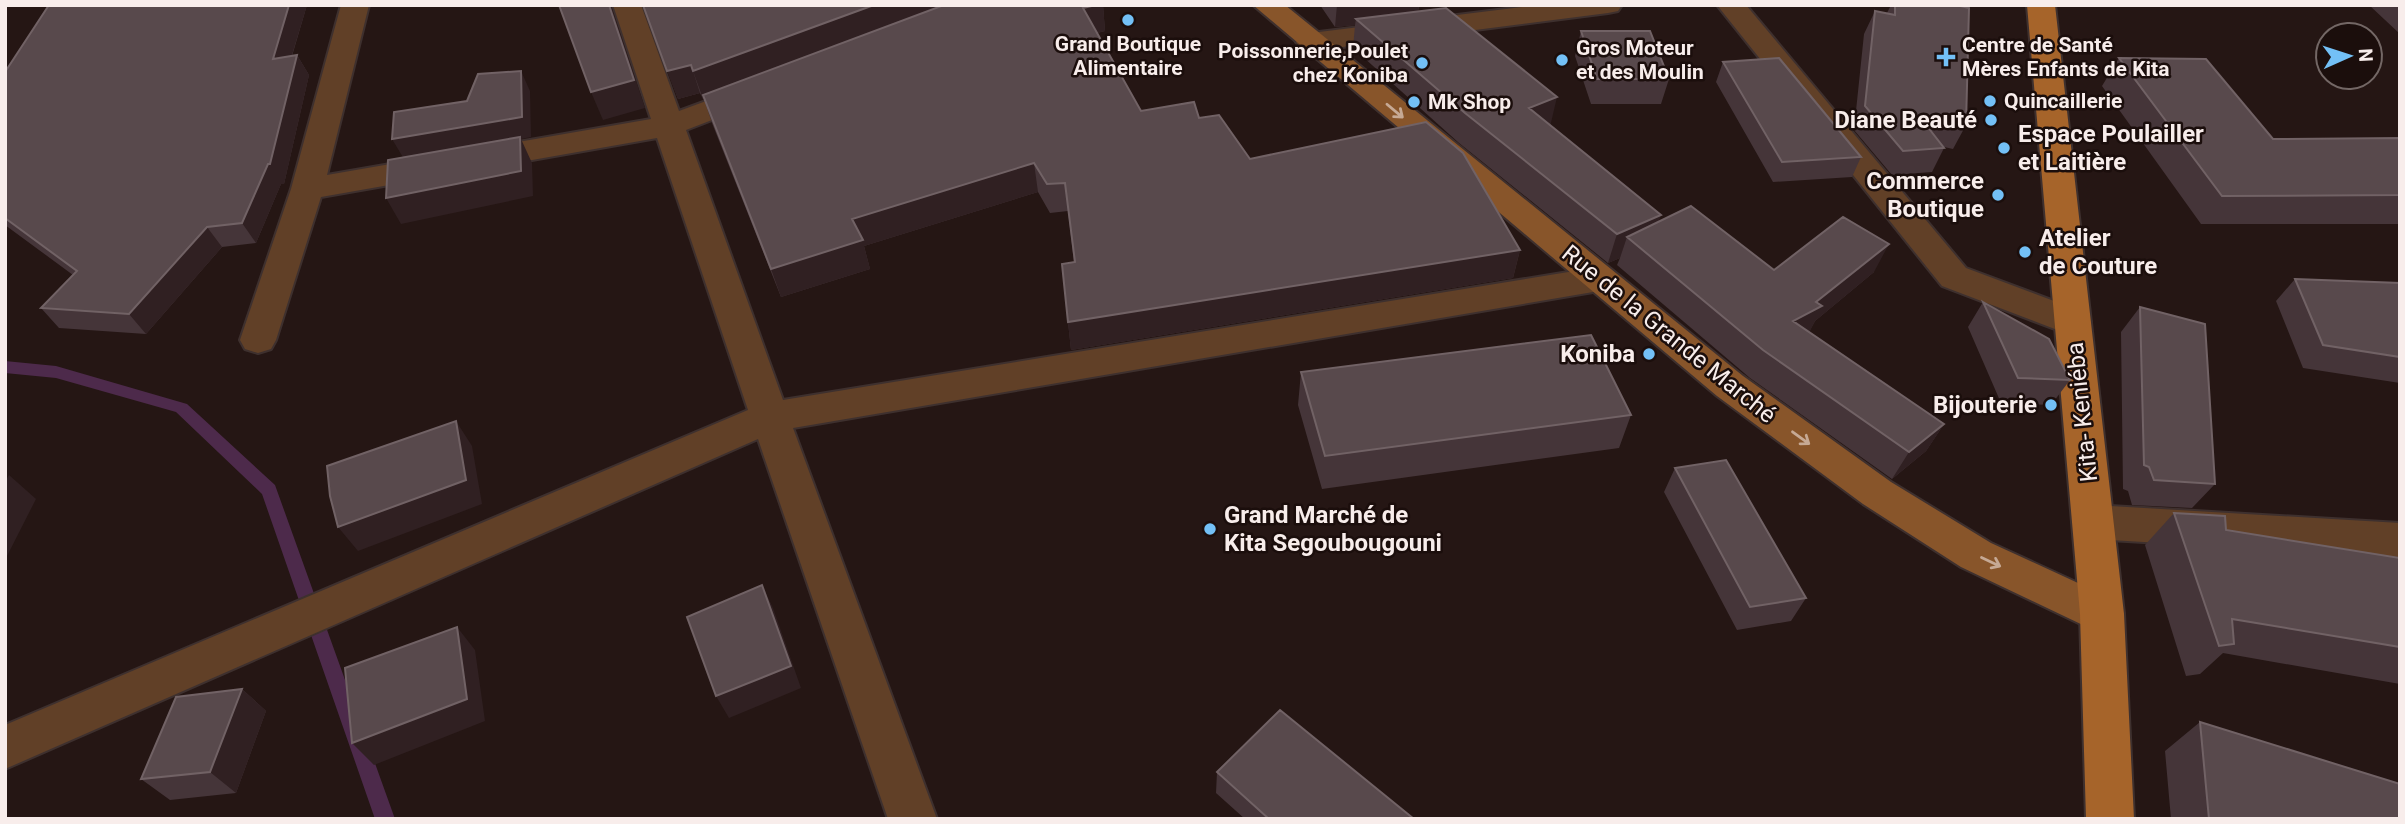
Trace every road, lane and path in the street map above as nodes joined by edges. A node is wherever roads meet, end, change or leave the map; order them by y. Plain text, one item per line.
1 (355, 5) edge
2 (627, 5) edge
3 (1267, 5) edge
4 (1608, 5) edge
5 (1731, 5) edge
6 (2041, 5) edge
7 (1311, 42) junction
8 (784, 82) edge
9 (669, 126) junction
10 (307, 189) junction
11 (1599, 279) junction
12 (2073, 321) junction
13 (258, 340) dead end
14 (769, 417) junction
15 (2093, 522) junction
16 (2400, 540) edge
17 (2102, 614) junction
18 (5, 747) edge
19 (914, 819) edge
20 (2110, 819) edge

1 - 10 street
2 - 9 street
3 - 7 main road, Rue de la Grande Marché
4 - 7 street
5 - 12 street
6 - 12 main road, Kita- Keniéba
7 -> 11 main road, Rue de la Grande Marché
8 - 9 street
9 - 10 street
9 - 14 street
10 - 13 street
11 - 14 street
11 -> 17 main road, Rue de la Grande Marché
12 - 15 main road, Kita- Keniéba
14 - 18 street
14 - 19 street
15 - 16 street
15 - 17 main road, Kita- Keniéba
17 - 20 main road, Kita- Keniéba

